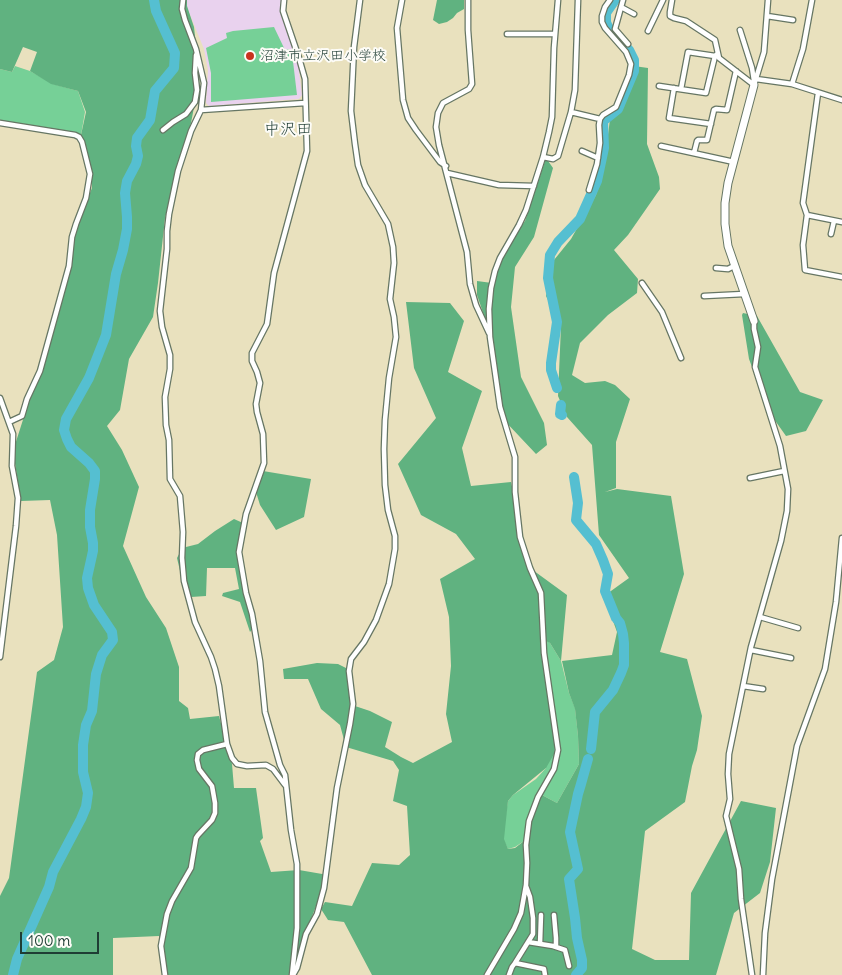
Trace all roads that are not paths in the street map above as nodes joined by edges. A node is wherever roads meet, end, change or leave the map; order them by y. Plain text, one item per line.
1 (183, 0) edge
2 (284, 0) edge
3 (360, 0) edge
4 (402, 0) edge
5 (468, 0) edge
6 (558, 0) edge
7 (578, 0) edge
8 (610, 0) edge
9 (623, 0) edge
10 (663, 0) edge
11 (672, 0) edge
12 (768, 0) edge
13 (812, 0) edge
14 (621, 7) junction
15 (634, 14) dead end
16 (767, 16) junction
17 (793, 20) dead end
18 (740, 30) dead end
19 (648, 31) dead end
20 (507, 34) dead end
21 (556, 34) junction
22 (628, 44) dead end
23 (196, 49) junction
24 (716, 55) junction
25 (736, 71) junction
26 (754, 82) junction
27 (792, 84) junction
28 (659, 86) dead end
29 (674, 88) junction
30 (681, 89) junction
31 (818, 93) junction
32 (842, 100) edge
33 (305, 103) junction
34 (201, 110) junction
35 (571, 112) junction
36 (600, 119) junction
37 (0, 123) edge
38 (711, 124) junction
39 (163, 130) dead end
40 (661, 146) dead end
41 (582, 151) dead end
42 (694, 154) junction
43 (543, 157) junction
44 (598, 158) junction
45 (734, 162) junction
46 (446, 166) junction
47 (448, 173) junction
48 (534, 186) junction
49 (589, 190) dead end
50 (807, 215) junction
51 (834, 220) junction
52 (842, 222) edge
53 (831, 234) dead end
54 (734, 266) junction
55 (716, 268) dead end
56 (842, 277) edge
57 (642, 283) dead end
58 (744, 294) junction
59 (704, 296) dead end
60 (754, 321) joint
61 (490, 337) junction
62 (682, 358) dead end
63 (0, 398) edge
64 (8, 422) junction
65 (784, 471) junction
66 (750, 478) dead end
67 (842, 538) edge
68 (841, 561) edge
69 (760, 617) junction
70 (798, 628) dead end
71 (750, 650) junction
72 (0, 657) edge
73 (791, 658) dead end
74 (743, 686) junction
75 (763, 689) dead end
76 (228, 744) junction
77 (285, 785) junction
78 (526, 885) junction
79 (541, 915) dead end
80 (554, 915) dead end
81 (528, 942) junction
82 (540, 944) junction
83 (556, 947) junction
84 (515, 963) junction
85 (569, 966) dead end
86 (165, 975) edge
87 (292, 975) edge
88 (487, 975) edge
89 (509, 975) edge
90 (545, 975) edge
91 (752, 975) edge
92 (763, 975) edge

1 - 23 street
2 - 33 street
3 - 87 street
4 - 46 street
5 - 46 street
6 - 21 street
7 - 35 street
8 - 36 street
9 - 14 street
10 - 19 street
11 - 24 street
12 - 16 street
13 - 27 street
14 - 15 street
14 - 22 street
16 - 17 street
16 - 26 street
18 - 26 street
20 - 21 street
21 - 43 street
23 - 34 street
23 - 39 street
24 - 25 street
24 - 30 street
24 - 30 street
25 - 26 street
25 - 38 street
26 - 27 street
26 - 45 street
27 - 31 street
28 - 29 street
29 - 30 street
29 - 38 street
31 - 32 street
31 - 50 street
33 - 34 street
33 - 77 street
34 - 76 street
35 - 36 street
35 - 43 street
36 - 44 street
37 - 64 street
38 - 42 street
40 - 42 street
41 - 44 street
42 - 45 street
43 - 48 street
44 - 49 street
45 - 54 street
46 - 47 street
47 - 48 street
47 - 61 street
48 - 61 street
50 - 51 street
50 - 56 street
51 - 52 street
51 - 53 street
54 - 55 street
54 - 58 street
57 - 62 street
58 - 59 street
58 - 60 street
60 - 65 street
61 - 78 street
63 - 64 street
64 - 72 street
65 - 66 street
65 - 69 street
67 - 68 street
68 - 92 street
69 - 70 street
69 - 71 street
71 - 73 street
71 - 74 street
74 - 75 street
74 - 91 street
76 - 77 street
76 - 86 street
77 - 87 street
78 - 81 street
78 - 88 street
79 - 82 street
80 - 83 street
81 - 82 street
81 - 84 street
82 - 83 street
83 - 85 street
84 - 89 street
84 - 90 street

